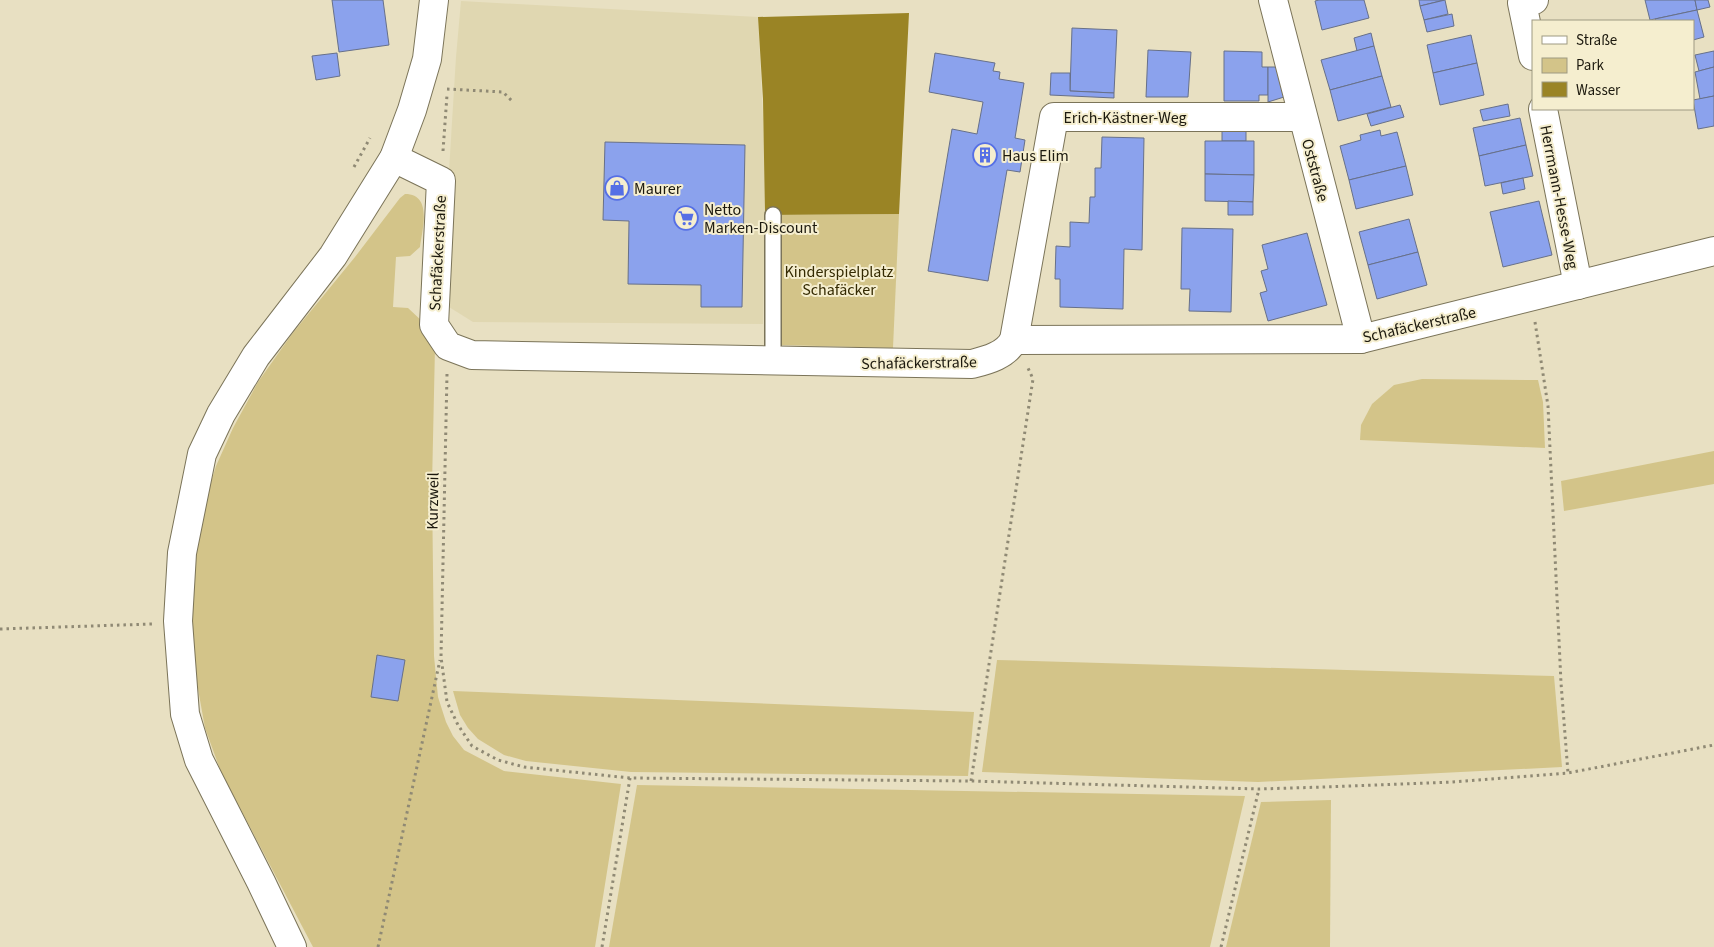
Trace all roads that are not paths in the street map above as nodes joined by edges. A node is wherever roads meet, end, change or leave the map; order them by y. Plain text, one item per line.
1 (434, 0) edge
2 (1273, 0) edge
3 (1534, 0) edge
4 (1532, 51) edge
5 (1543, 110) edge
6 (1302, 118) junction
7 (394, 158) junction
8 (773, 215) dead end
9 (1714, 251) edge
10 (1578, 285) junction
11 (1361, 339) junction
12 (1014, 340) junction
13 (773, 361) junction
14 (292, 947) edge

1 - 7 street
2 - 6 street, Oststraße
3 - 4 street
5 - 10 street, Herrmann-Hesse-Weg
6 - 11 street, Oststraße
6 - 12 street, Erich-Kästner-Weg
7 - 13 street, Schafäckerstraße
7 - 14 street
8 - 13 lane
9 - 10 street, Schafäckerstraße
10 - 11 street, Schafäckerstraße
11 - 12 street, Schafäckerstraße
12 - 13 street, Schafäckerstraße

